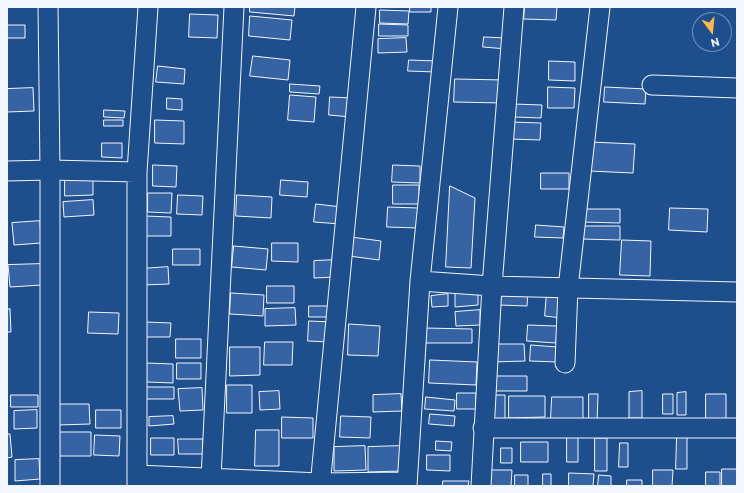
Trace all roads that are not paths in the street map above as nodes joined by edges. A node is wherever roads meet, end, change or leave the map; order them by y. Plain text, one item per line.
1 (48, 7) edge
2 (148, 7) edge
3 (234, 7) edge
4 (366, 7) edge
5 (448, 7) edge
6 (514, 7) edge
7 (600, 7) edge
8 (652, 85) dead end
9 (737, 88) edge
10 (50, 170) junction
11 (7, 171) edge
12 (137, 172) junction
13 (420, 281) junction
14 (492, 286) junction
15 (568, 288) junction
16 (737, 292) edge
17 (566, 363) dead end
18 (483, 428) junction
19 (737, 428) edge
20 (211, 478) junction
21 (137, 480) edge
22 (248, 483) edge
23 (320, 484) edge
24 (407, 484) edge
25 (50, 486) edge
26 (481, 486) edge

1 - 10 street
2 - 12 street
3 - 20 street
4 - 23 street
5 - 13 street
6 - 14 street
7 - 15 street
8 - 9 street
10 - 11 street
10 - 12 street
10 - 25 street
12 - 21 street
13 - 14 street
13 - 24 street
14 - 15 street
14 - 18 street
15 - 16 street
15 - 17 street
18 - 19 street
18 - 26 street
20 - 21 street
20 - 22 street
22 - 23 street
23 - 24 street

